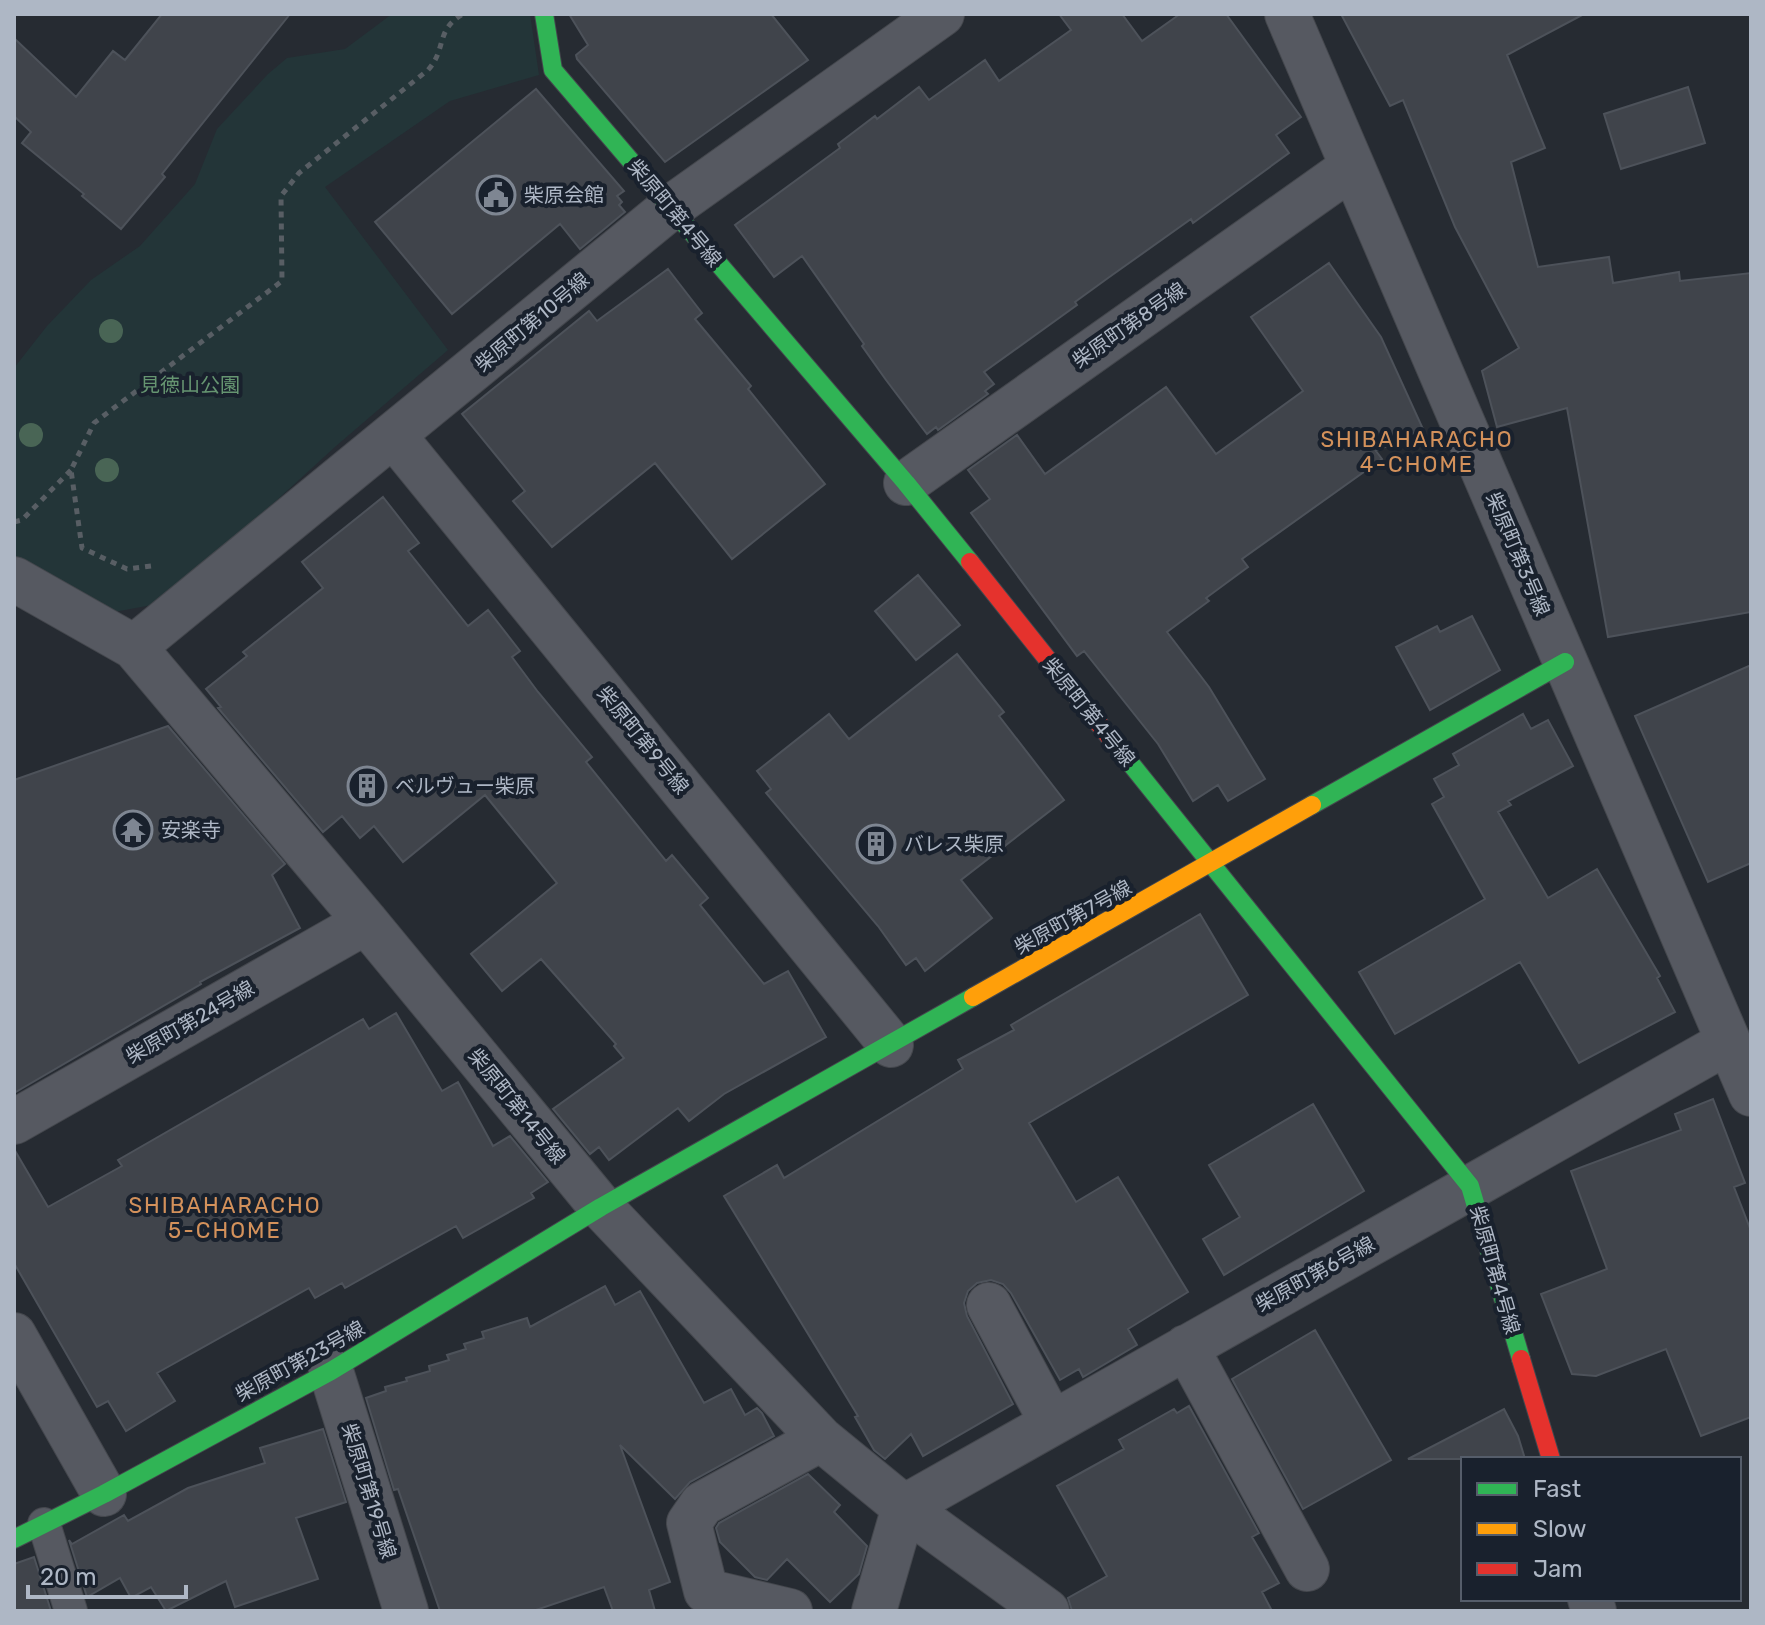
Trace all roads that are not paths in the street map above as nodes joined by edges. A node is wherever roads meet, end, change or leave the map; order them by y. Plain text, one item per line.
1 (544, 14) edge
2 (1287, 14) edge
3 (933, 17) edge
4 (1352, 167) junction
5 (670, 208) junction
6 (394, 436) junction
7 (906, 483) junction
8 (14, 579) edge
9 (134, 647) junction
10 (1565, 662) junction
11 (1212, 864) junction
12 (366, 922) junction
13 (1728, 1042) junction
14 (891, 1045) junction
15 (1751, 1094) edge
16 (14, 1122) edge
17 (1470, 1186) junction
18 (601, 1207) junction
19 (989, 1305) dead end
20 (14, 1335) edge
21 (1186, 1347) junction
22 (331, 1371) junction
23 (1052, 1423) junction
24 (821, 1439) junction
25 (1550, 1457) edge
26 (104, 1494) junction
27 (904, 1507) junction
28 (44, 1524) junction
29 (14, 1539) edge
30 (1307, 1569) dead end
31 (71, 1611) edge
32 (406, 1611) edge
33 (790, 1611) edge
34 (874, 1611) edge
35 (1047, 1611) edge

1 - 5 street, 柴原町第4号線
2 - 4 street, 柴原町第3号線
3 - 5 street, 柴原町第10号線
4 - 7 street, 柴原町第8号線
4 - 10 street, 柴原町第3号線
5 - 6 street, 柴原町第10号線
5 - 7 street, 柴原町第4号線
6 - 9 street, 柴原町第10号線
6 - 14 street, 柴原町第9号線
7 - 11 street, 柴原町第4号線
8 - 9 street, 柴原町第14号線
9 - 12 street, 柴原町第14号線
10 - 11 street, 柴原町第7号線
10 - 13 street, 柴原町第3号線
11 - 14 street, 柴原町第7号線
11 - 17 street, 柴原町第4号線
12 - 16 street, 柴原町第24号線
12 - 18 street, 柴原町第14号線
13 - 15 street, 柴原町第3号線
13 - 17 street, 柴原町第6号線
14 - 18 street, 柴原町第7号線
17 - 21 street, 柴原町第6号線
17 - 25 street, 柴原町第4号線
18 - 22 street, 柴原町第23号線
18 - 24 street, 柴原町第14号線
19 - 23 street
20 - 26 street
21 - 23 street, 柴原町第6号線
21 - 30 street
22 - 26 street, 柴原町第23号線
22 - 32 street, 柴原町第19号線
23 - 27 street, 柴原町第6号線
24 - 27 street, 柴原町第14号線
24 - 33 street
26 - 28 street, 柴原町第23号線
27 - 34 street
27 - 35 street, 柴原町第14号線
28 - 29 street, 柴原町第23号線
28 - 31 lane

